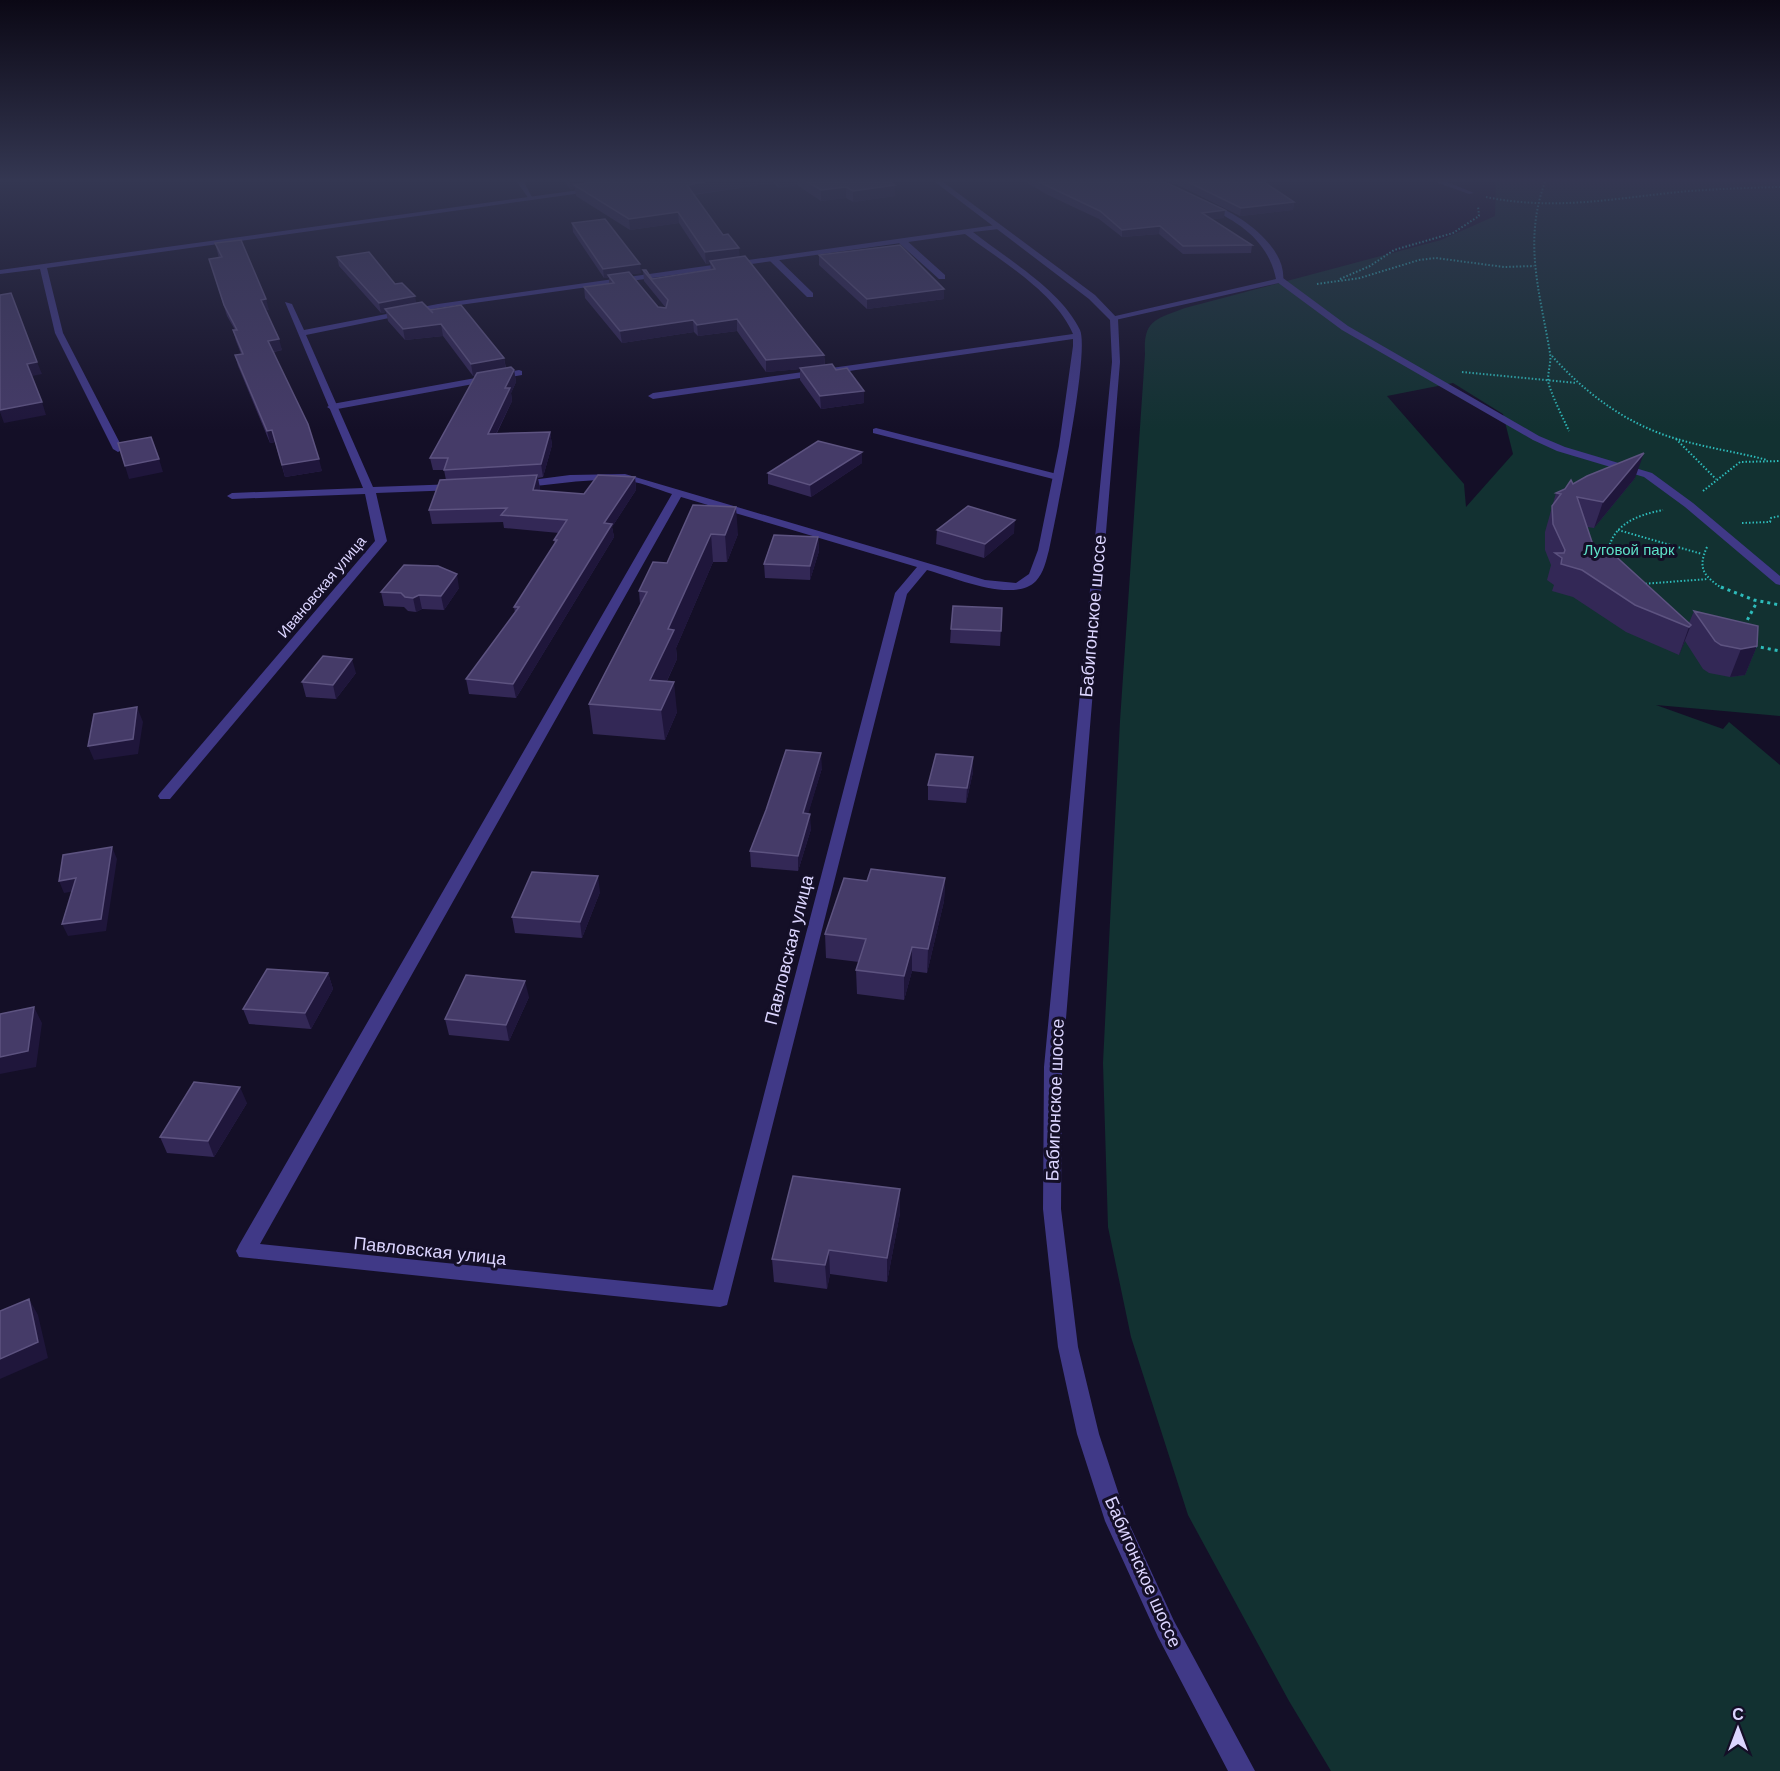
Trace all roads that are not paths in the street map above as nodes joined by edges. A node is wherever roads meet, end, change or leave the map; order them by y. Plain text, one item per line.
1 (53, 265) edge
2 (734, 265) edge
3 (779, 265) edge
4 (928, 265) edge
5 (1009, 265) edge
6 (1048, 265) edge
7 (1277, 265) edge
8 (43, 266) junction
9 (0, 272) edge
10 (942, 277) dead end
11 (634, 279) junction
12 (1285, 284) junction
13 (642, 288) edge
14 (810, 295) dead end
15 (288, 304) dead end
16 (1114, 319) junction
17 (302, 333) junction
18 (1078, 336) junction
19 (519, 373) dead end
20 (653, 396) dead end
21 (332, 407) junction
22 (876, 430) dead end
23 (118, 449) edge
24 (1058, 477) junction
25 (506, 485) edge
26 (472, 487) edge
27 (370, 492) junction
28 (678, 492) junction
29 (232, 496) dead end
30 (923, 567) junction
31 (1780, 582) edge
32 (165, 796) dead end
33 (1242, 1771) edge

1 - 8 street
2 - 11 street
3 - 14 street
4 - 10 street
5 - 18 street
6 - 16 street
7 - 12 street
8 - 9 street
8 - 23 street
11 - 13 street
11 - 17 street
12 - 16 street
12 - 31 street
15 - 17 street, Ивановская улица
16 - 33 street, Бабигонское шоссе
17 - 21 street, Ивановская улица
18 - 20 street
18 - 24 street
19 - 21 street
21 - 27 street, Ивановская улица
22 - 24 street
24 - 30 street
25 - 28 street
26 - 27 street
27 - 29 street
27 - 32 street, Ивановская улица
28 - 30 street
28 - 30 street, Павловская улица

